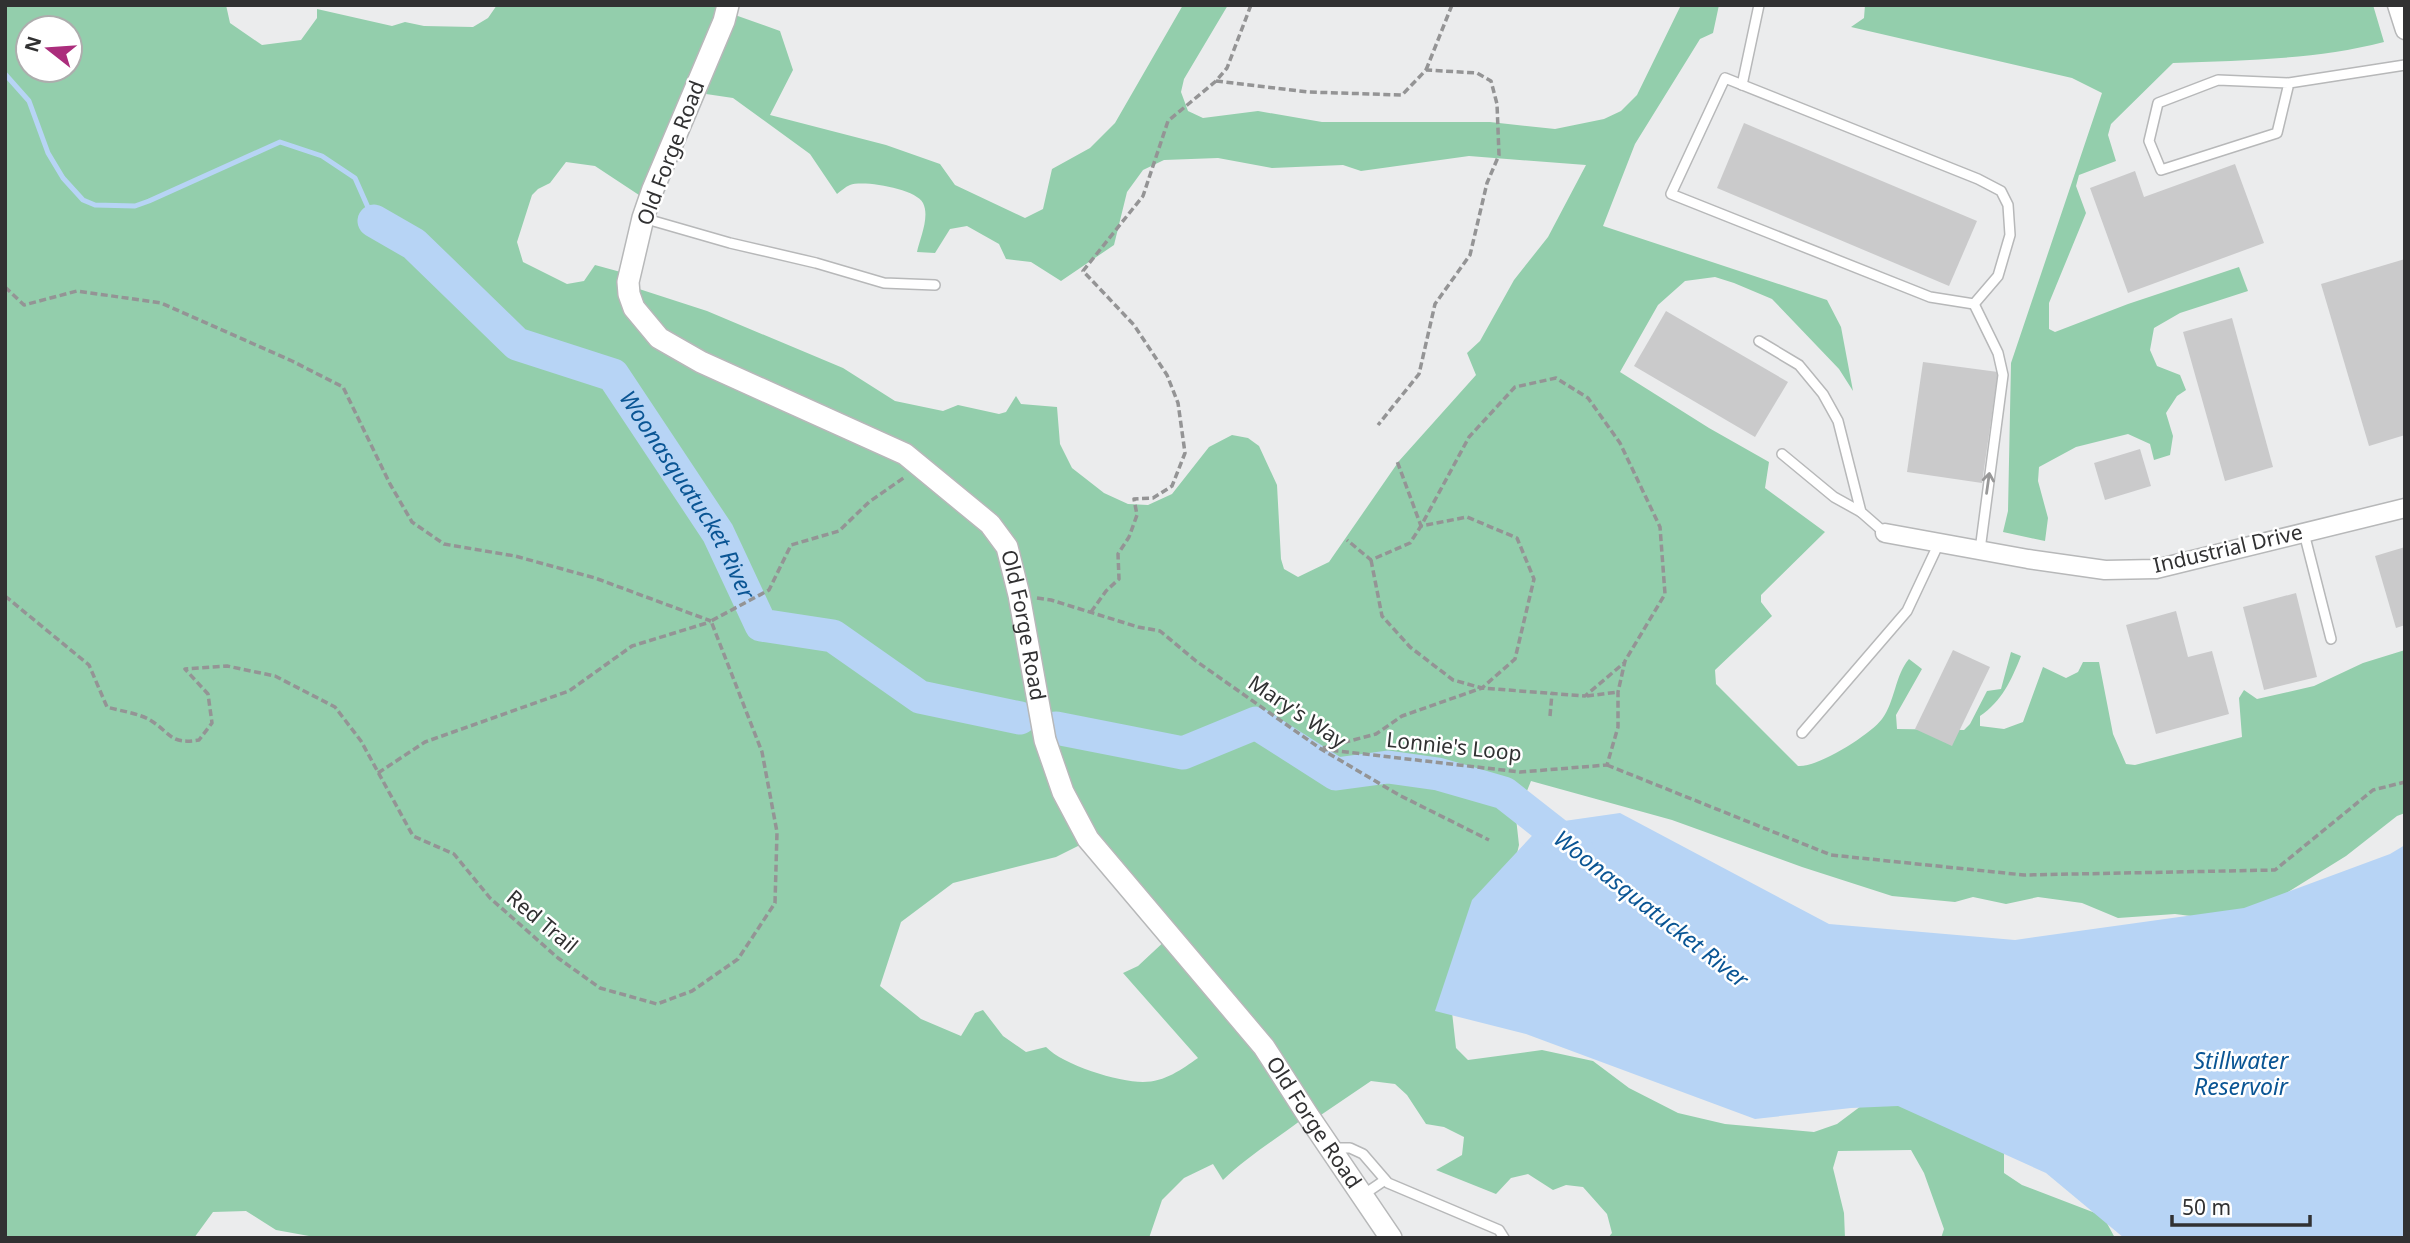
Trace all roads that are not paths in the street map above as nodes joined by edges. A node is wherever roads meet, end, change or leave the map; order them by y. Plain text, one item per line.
1 (728, 5) edge
2 (1759, 5) edge
3 (2397, 5) edge
4 (2405, 30) edge
5 (2405, 65) edge
6 (2289, 83) junction
7 (1742, 85) junction
8 (643, 218) junction
9 (935, 285) dead end
10 (1974, 304) junction
11 (1759, 341) dead end
12 (1782, 454) dead end
13 (2405, 508) edge
14 (1861, 512) junction
15 (2304, 532) junction
16 (1885, 533) joint
17 (1939, 543) junction
18 (1980, 550) junction
19 (2331, 639) dead end
20 (1802, 733) dead end
21 (1329, 1148) junction
22 (1385, 1180) junction
23 (1361, 1196) junction
24 (1391, 1238) edge
25 (1504, 1238) edge

1 - 8 street, Old Forge Road
2 - 7 lane
3 - 4 street
5 - 6 lane
6 - 6 lane
7 - 10 lane
7 - 10 lane
8 - 9 lane
8 - 21 street, Old Forge Road
18 -> 10 lane
11 - 14 lane
12 - 14 lane
13 - 15 street, Industrial Drive
14 - 16 lane
15 - 18 street, Industrial Drive
15 - 19 lane
16 - 17 street, Industrial Drive
17 - 18 street, Industrial Drive
17 - 20 lane
21 - 22 lane
21 - 23 street, Old Forge Road
22 - 23 lane
22 - 25 lane
23 - 24 street, Old Forge Road

